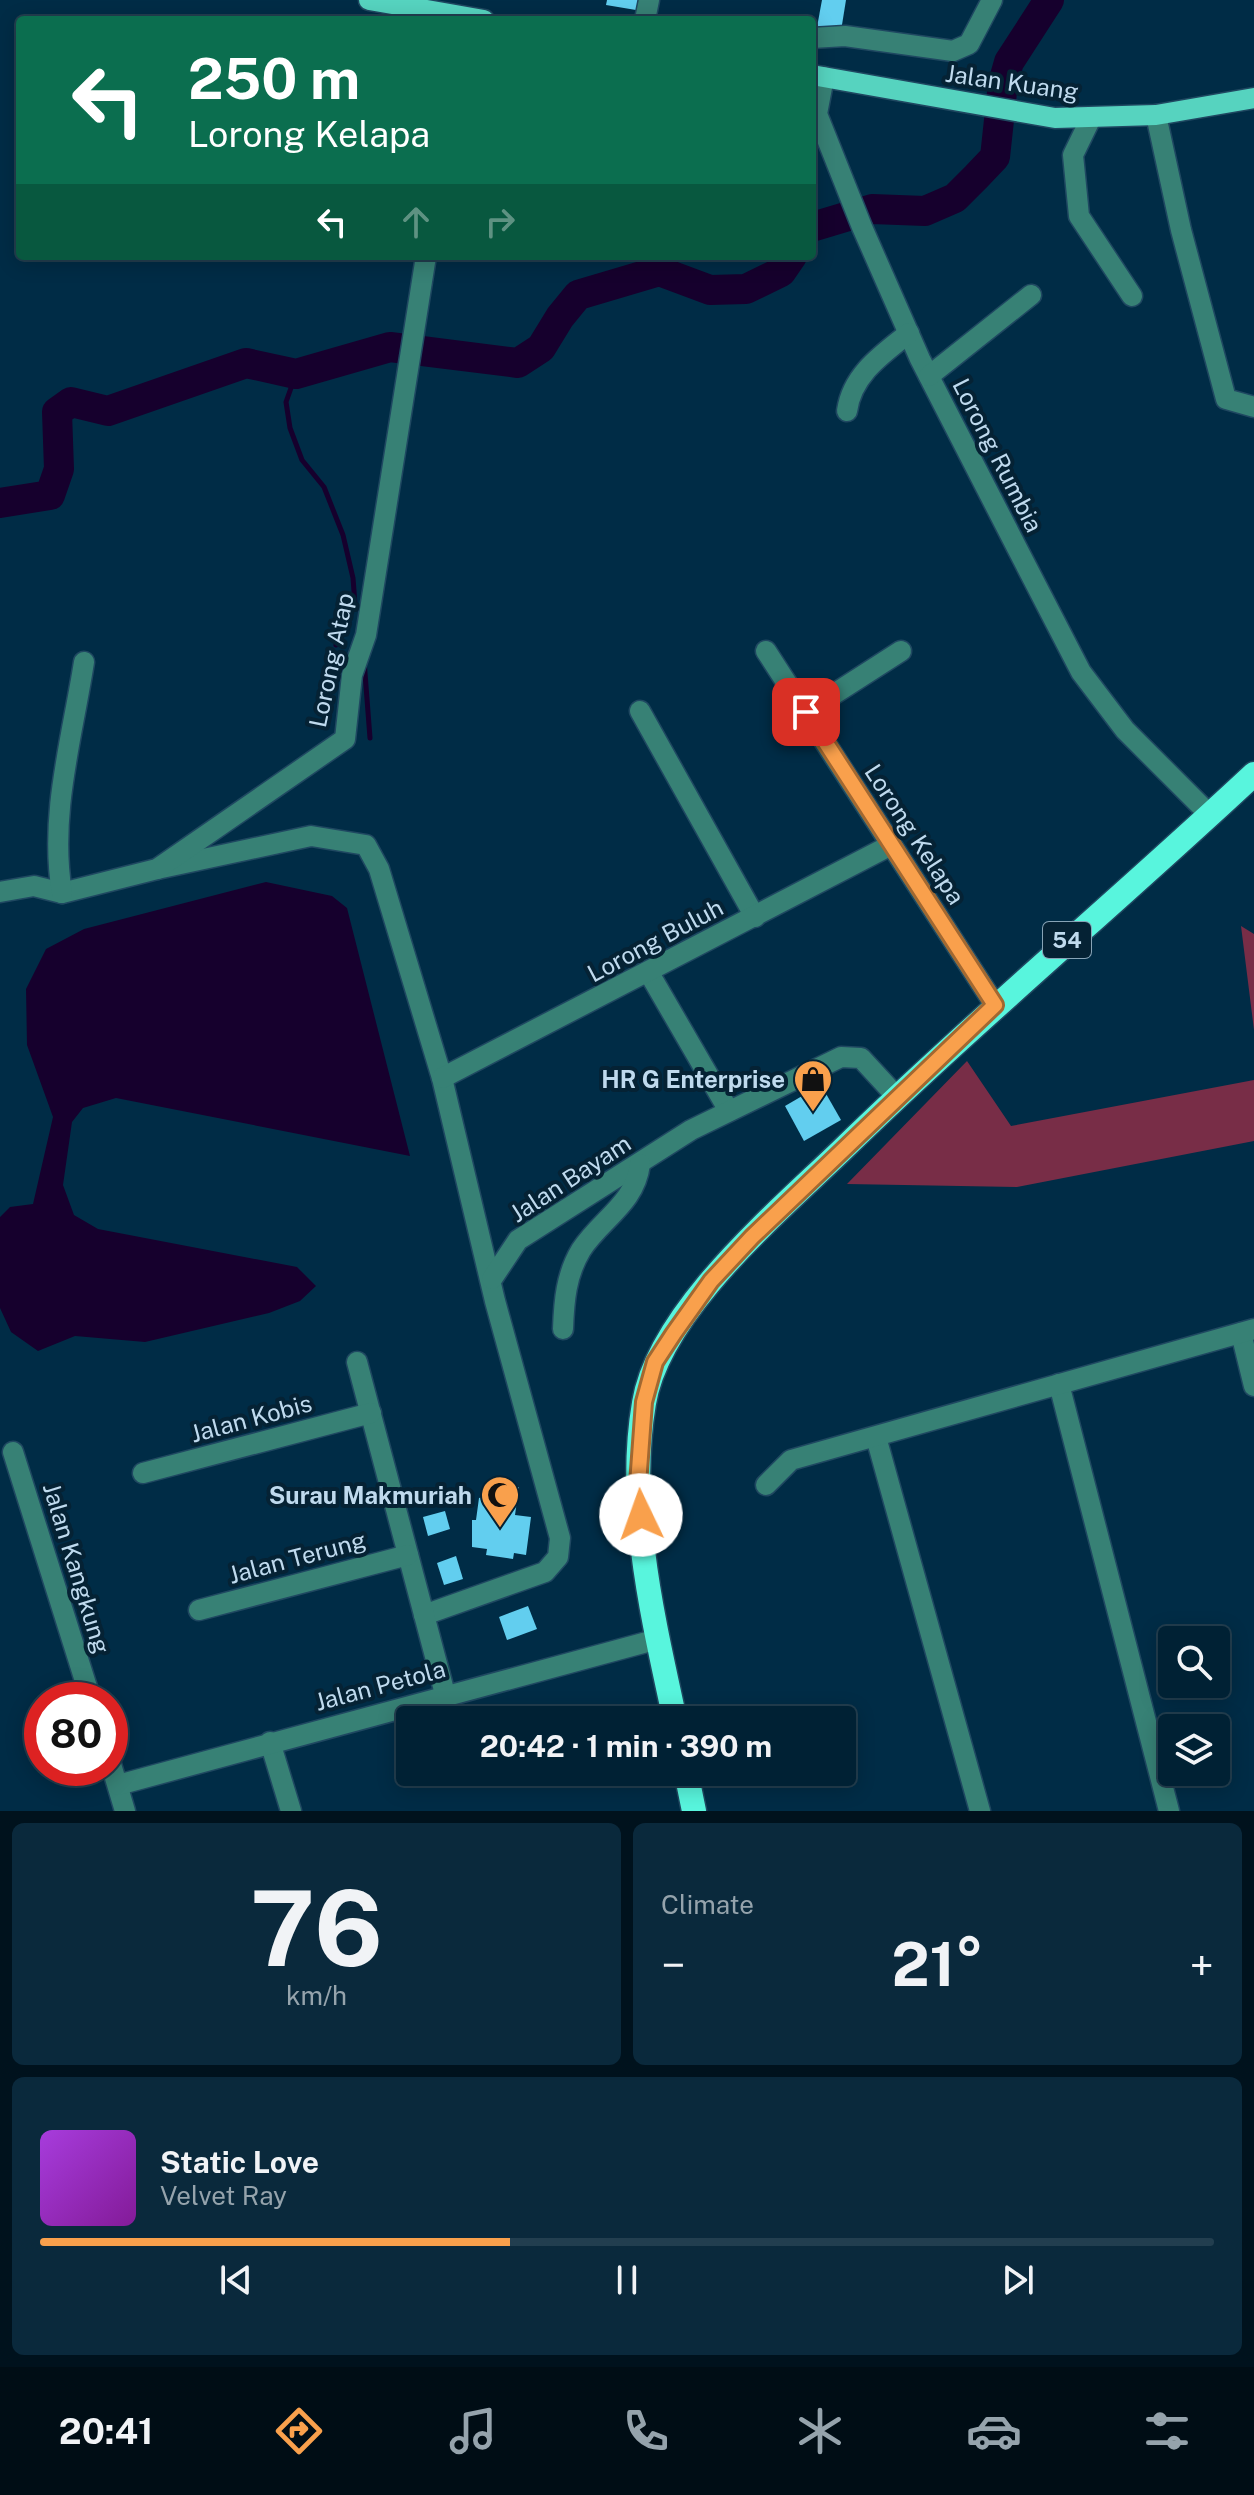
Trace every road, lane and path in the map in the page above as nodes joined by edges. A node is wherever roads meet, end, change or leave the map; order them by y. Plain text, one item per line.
1 (369, 0) edge
2 (992, 0) edge
3 (455, 16) edge
4 (816, 38) edge
5 (818, 76) edge
6 (1254, 98) edge
7 (1156, 115) junction
8 (1091, 118) junction
9 (425, 260) edge
10 (1031, 295) dead end
11 (1132, 296) dead end
12 (909, 333) junction
13 (929, 376) junction
14 (1254, 407) edge
15 (847, 411) dead end
16 (766, 651) dead end
17 (901, 651) dead end
18 (84, 662) dead end
19 (640, 711) dead end
20 (806, 712) junction
21 (1254, 774) edge
22 (1210, 815) junction
23 (891, 845) junction
24 (157, 869) junction
25 (0, 892) edge
26 (62, 893) junction
27 (755, 917) junction
28 (649, 973) junction
29 (995, 1005) junction
30 (442, 1078) junction
31 (897, 1097) junction
32 (729, 1111) junction
33 (640, 1164) junction
34 (492, 1279) junction
35 (563, 1329) dead end
36 (1247, 1331) edge
37 (357, 1362) dead end
38 (1059, 1384) junction
39 (1254, 1386) edge
40 (371, 1413) junction
41 (876, 1437) junction
42 (13, 1452) dead end
43 (143, 1473) dead end
44 (766, 1485) dead end
45 (408, 1555) junction
46 (199, 1610) dead end
47 (424, 1615) junction
48 (658, 1639) junction
49 (85, 1682) edge
50 (445, 1694) junction
51 (672, 1706) edge
52 (270, 1742) junction
53 (128, 1782) edge
54 (118, 1786) edge
55 (689, 1786) edge
56 (125, 1811) edge
57 (291, 1811) edge
58 (694, 1811) edge
59 (980, 1811) edge
60 (1169, 1811) edge

1 - 3 main road
2 - 4 street
5 - 8 main road, Jalan Kuang
5 - 12 street, Lorong Rumbia
6 - 7 main road, Jalan Kuang
7 - 8 main road, Jalan Kuang
7 - 14 street
8 - 11 street
9 - 24 street, Lorong Atap
10 - 13 street
12 - 13 street, Lorong Rumbia
12 - 15 street
13 - 22 street, Lorong Rumbia
16 - 20 street, Lorong Kelapa
17 - 20 street
18 - 26 street
19 - 27 street
20 - 23 street, Lorong Kelapa
21 - 22 highway, 54
22 - 29 highway, 54
23 - 27 street, Lorong Buluh
23 - 29 street, Lorong Kelapa
24 - 26 street, Lorong Atap
24 - 30 street
25 - 26 street, Lorong Atap
27 - 28 street, Lorong Buluh
28 - 30 street, Lorong Buluh
28 - 32 street
29 - 31 highway, 54
30 - 34 street
31 - 32 street, Jalan Bayam
31 - 48 highway, 54
32 - 33 street, Jalan Bayam
33 - 34 street, Jalan Bayam
33 - 35 street
34 - 47 street
36 - 38 street
36 - 39 street
37 - 40 street
38 - 41 street
38 - 60 street
40 - 43 street, Jalan Kobis
40 - 45 street
41 - 44 street
41 - 59 street
42 - 49 street, Jalan Kangkung
45 - 46 street, Jalan Terung
45 - 47 street
47 - 50 street
48 - 50 street, Jalan Petola
48 - 51 highway, 54
50 - 52 street, Jalan Petola
52 - 53 street, Jalan Petola
52 - 57 street
54 - 56 street
55 - 58 highway

